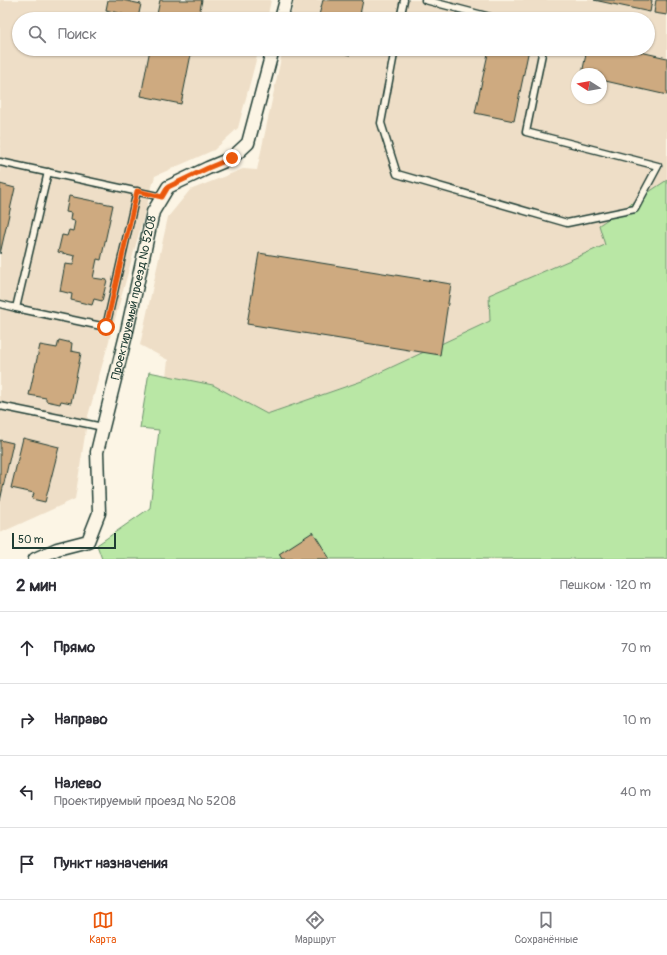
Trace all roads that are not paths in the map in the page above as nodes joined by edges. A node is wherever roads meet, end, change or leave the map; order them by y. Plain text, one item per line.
1 (286, 0) edge
2 (404, 0) edge
3 (425, 0) edge
4 (283, 12) edge
5 (401, 12) edge
6 (471, 12) edge
7 (271, 56) edge
8 (394, 56) edge
9 (542, 56) edge
10 (0, 162) edge
11 (48, 172) junction
12 (137, 191) junction
13 (162, 197) junction
14 (0, 304) edge
15 (16, 308) junction
16 (0, 406) edge
17 (103, 427) junction
18 (35, 559) edge

1 - 4 street
2 - 5 lane
3 - 6 lane
7 - 13 street, Проектируемый проезд № 5208
8 - 9 lane
10 - 11 lane
11 - 12 lane
11 - 15 lane
12 - 13 lane
12 - 15 lane
13 - 17 street, Проектируемый проезд № 5208
14 - 15 lane
16 - 17 lane
17 - 18 street, Проектируемый проезд № 5208

